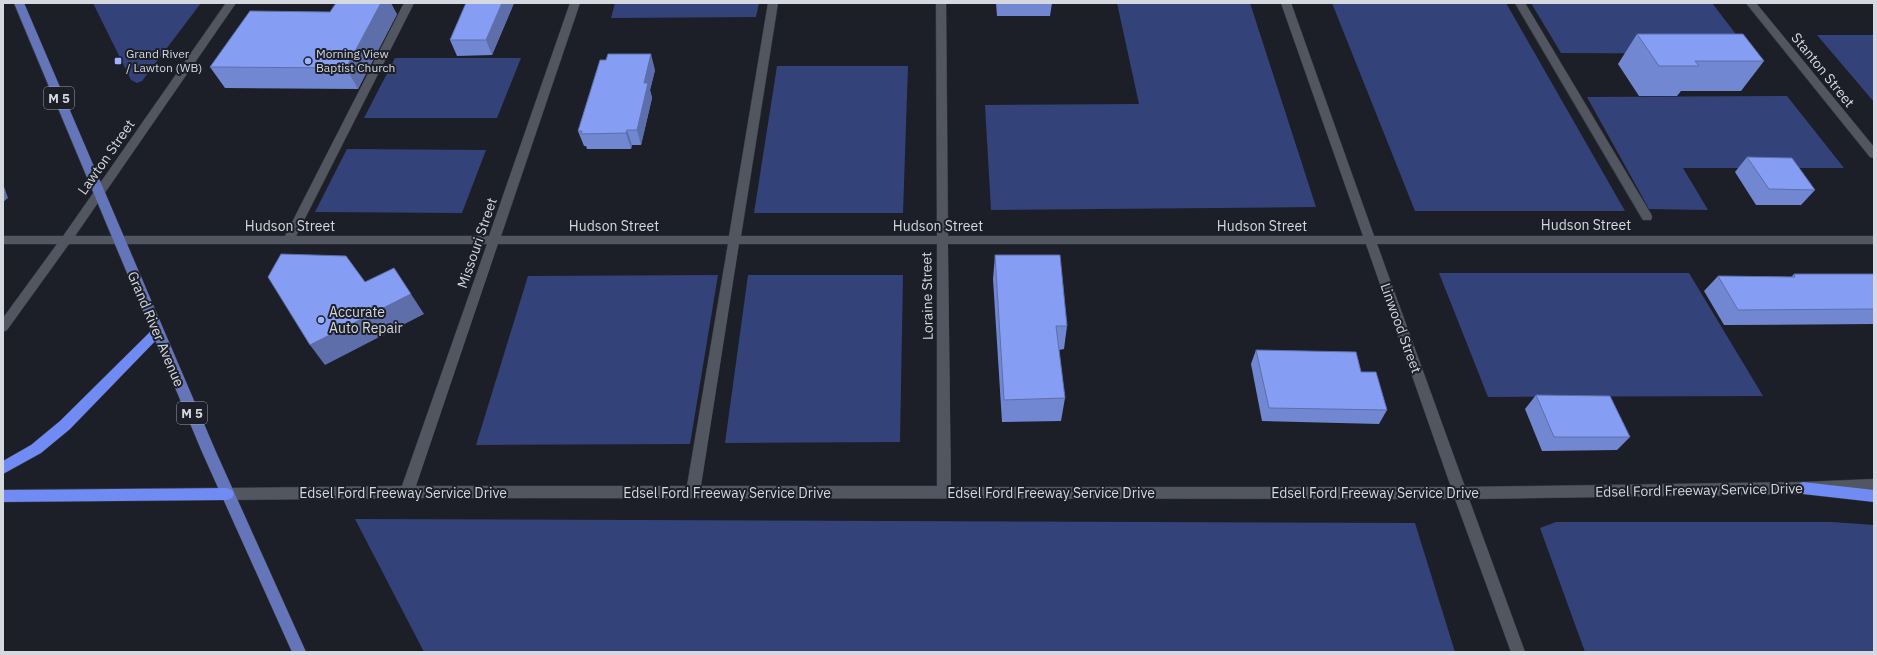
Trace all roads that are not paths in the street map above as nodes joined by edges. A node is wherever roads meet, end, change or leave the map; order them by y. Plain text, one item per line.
1 (19, 3) edge
2 (231, 3) edge
3 (409, 3) edge
4 (575, 3) edge
5 (773, 3) edge
6 (941, 3) edge
7 (1286, 3) edge
8 (1520, 3) edge
9 (1751, 3) edge
10 (1874, 154) edge
11 (99, 193) junction
12 (1646, 217) dead end
13 (3, 240) edge
14 (66, 240) junction
15 (1874, 240) edge
16 (119, 241) junction
17 (288, 241) junction
18 (493, 241) junction
19 (734, 241) junction
20 (942, 241) junction
21 (1370, 241) junction
22 (3, 327) edge
23 (157, 332) junction
24 (3, 468) edge
25 (1874, 485) edge
26 (1803, 488) junction
27 (407, 492) junction
28 (693, 493) junction
29 (944, 493) junction
30 (1460, 493) junction
31 (227, 494) junction
32 (3, 496) edge
33 (1874, 496) edge
34 (299, 652) edge
35 (1518, 652) edge

1 - 11 main road, Grand River Avenue / M 5
2 - 11 street, Lawton Street
3 - 17 street
4 - 18 street, Missouri Street
5 - 19 street
6 - 20 street, Loraine Street
7 - 21 street, Linwood Street
8 - 12 street
9 - 10 street, Stanton Street
11 - 14 street, Lawton Street
11 - 16 main road, Grand River Avenue / M 5
13 - 14 street, Hudson Street
14 - 16 street, Hudson Street
14 - 22 street, Lawton Street
15 - 21 street, Hudson Street
16 - 17 street, Hudson Street
16 - 23 main road, Grand River Avenue / M 5
17 - 18 street, Hudson Street
18 - 19 street, Hudson Street
18 - 27 street, Missouri Street
19 - 20 street, Hudson Street
19 - 28 street
20 - 21 street, Hudson Street
20 - 29 street, Loraine Street
21 - 30 street, Linwood Street
23 - 24 highway
23 - 31 main road, Grand River Avenue / M 5
25 - 26 street, Edsel Ford Freeway Service Drive
26 - 30 street, Edsel Ford Freeway Service Drive
26 - 33 highway
27 - 28 street, Edsel Ford Freeway Service Drive
27 - 31 street, Edsel Ford Freeway Service Drive
28 - 29 street, Edsel Ford Freeway Service Drive
29 - 30 street, Edsel Ford Freeway Service Drive
30 - 35 street, Linwood Street
31 - 32 highway
31 - 34 main road, Grand River Avenue / M 5

